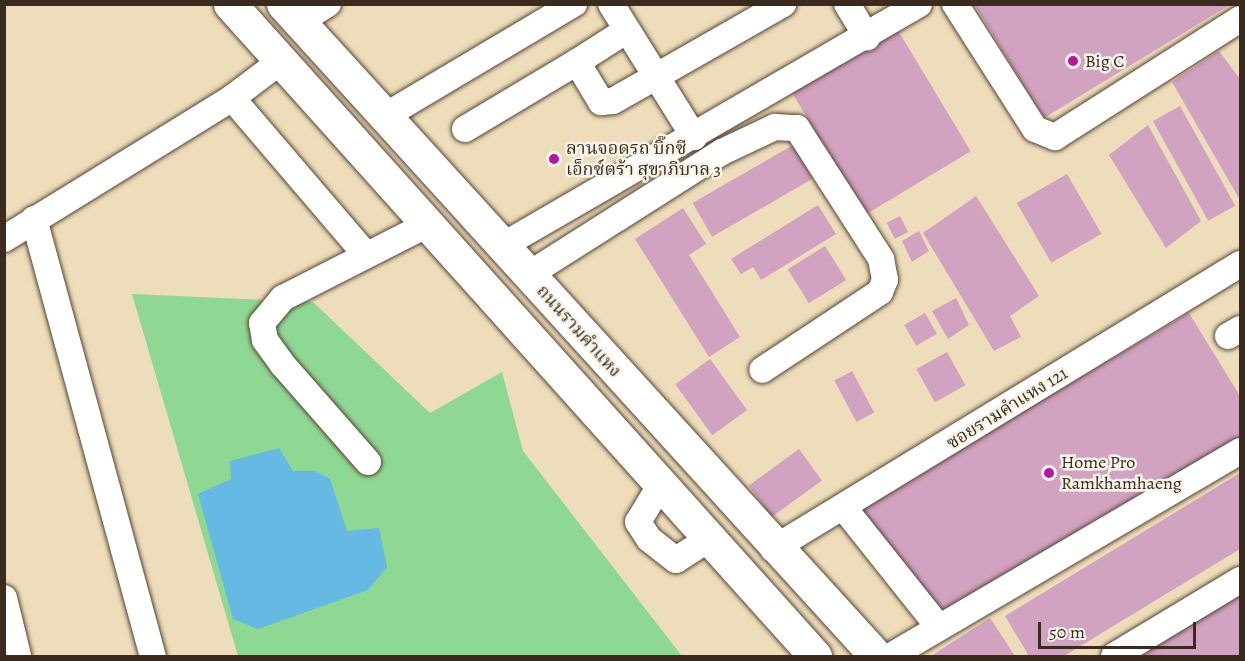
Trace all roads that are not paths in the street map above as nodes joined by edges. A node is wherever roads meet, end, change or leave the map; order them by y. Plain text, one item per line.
1 (230, 4) edge
2 (328, 4) edge
3 (574, 4) edge
4 (611, 4) edge
5 (783, 4) edge
6 (847, 4) edge
7 (919, 4) edge
8 (955, 4) edge
9 (291, 13) edge
10 (1240, 18) edge
11 (627, 30) junction
12 (867, 38) junction
13 (281, 61) junction
14 (577, 62) junction
15 (656, 77) junction
16 (232, 98) junction
17 (385, 116) junction
18 (465, 129) dead end
19 (694, 137) junction
20 (34, 219) junction
21 (428, 224) junction
22 (4, 239) edge
23 (502, 246) junction
24 (366, 255) junction
25 (1240, 264) edge
26 (528, 274) junction
27 (762, 370) dead end
28 (1240, 451) edge
29 (368, 462) dead end
30 (661, 484) junction
31 (843, 508) junction
32 (708, 539) junction
33 (773, 549) junction
34 (1240, 580) edge
35 (4, 598) edge
36 (938, 626) junction
37 (18, 657) edge
38 (153, 657) edge
39 (815, 657) edge
40 (876, 657) edge
41 (891, 657) edge
42 (1114, 657) edge

1 - 13 main road
2 - 9 street
3 - 17 street
4 - 11 street
5 - 15 street
6 - 12 street
7 - 12 street
8 - 10 street
9 - 17 main road, ถนนรามคำแหง
11 - 14 street
11 - 15 street
12 - 19 street
13 - 16 street
13 - 21 main road
14 - 15 street
14 - 18 street
15 - 19 street
16 - 20 street
16 - 24 street
17 - 23 main road, ถนนรามคำแหง
19 - 23 street
20 - 22 street
20 - 38 street
21 - 24 street
21 - 30 main road
23 - 26 main road, ถนนรามคำแหง
24 - 29 street
25 - 31 street, ซอยรามคำแหง 121
26 - 27 street
26 - 33 main road, ถนนรามคำแหง
28 - 36 street
30 - 32 main road
30 - 32 street
31 - 33 street, ซอยรามคำแหง 121
31 - 36 street
32 - 39 main road
33 - 40 main road, ถนนรามคำแหง
34 - 42 street
35 - 37 street
36 - 41 street

